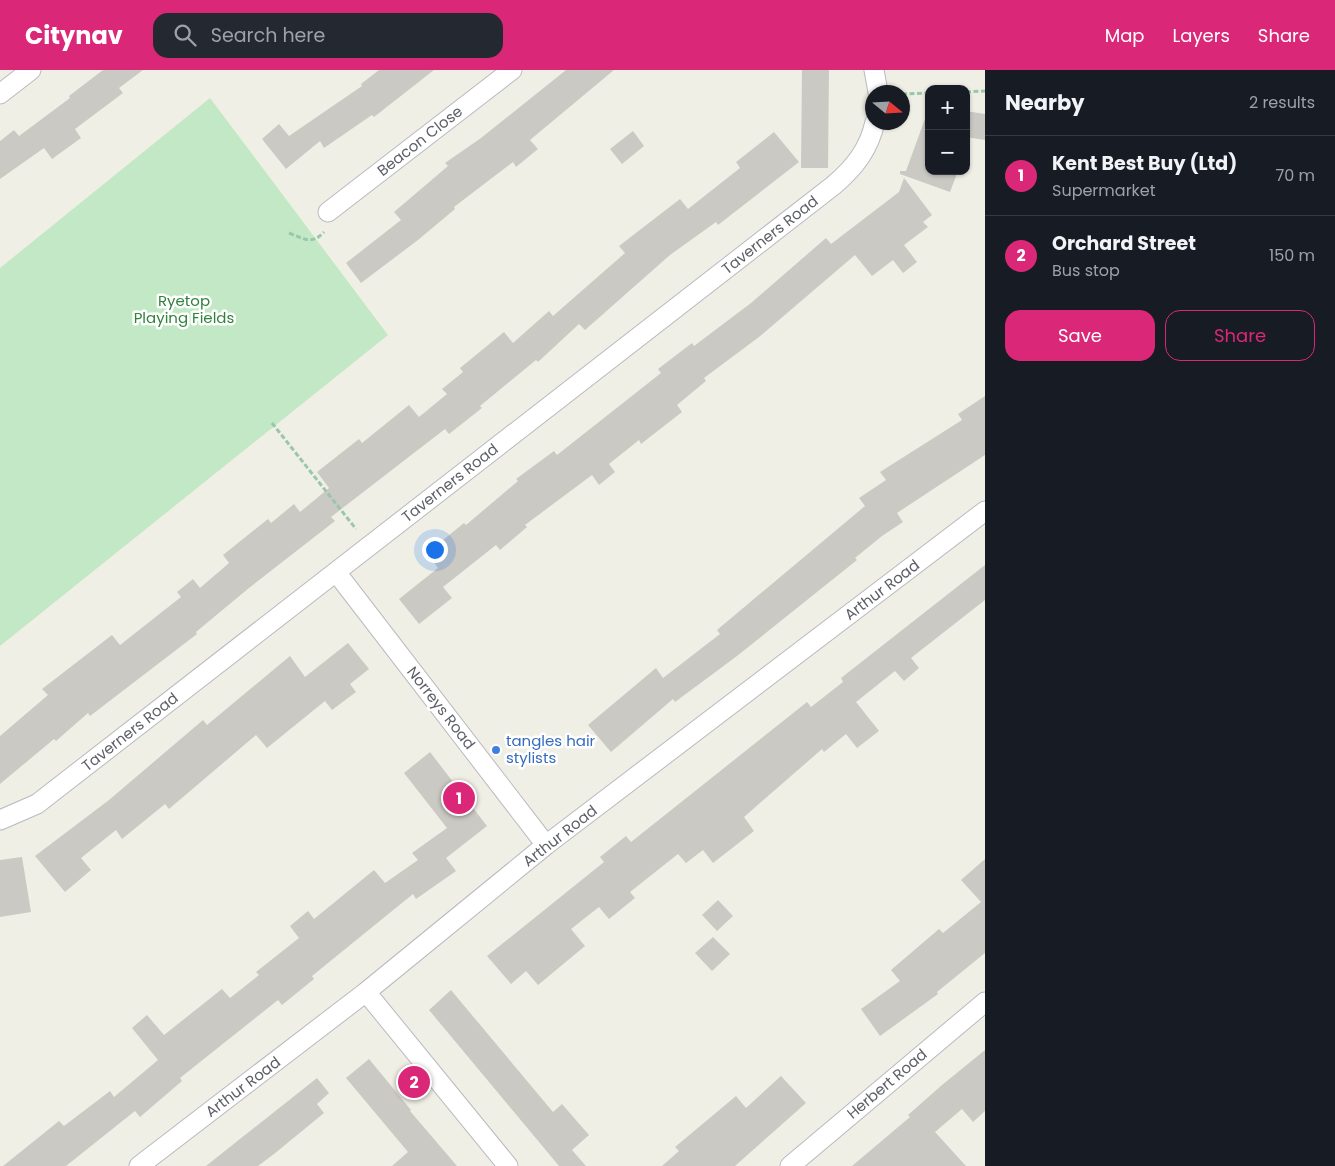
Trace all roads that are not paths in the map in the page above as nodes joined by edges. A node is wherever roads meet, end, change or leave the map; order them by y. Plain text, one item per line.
1 (31, 70) edge
2 (512, 70) edge
3 (874, 70) edge
4 (877, 85) edge
5 (0, 94) edge
6 (873, 130) edge
7 (328, 212) road end
8 (985, 510) edge
9 (336, 572) junction
10 (0, 820) edge
11 (546, 845) junction
12 (366, 992) junction
13 (985, 1002) edge
14 (139, 1166) edge
15 (508, 1166) edge
16 (790, 1166) edge

1 - 5 street
2 - 7 street, Beacon Close
3 - 4 street
6 - 9 street, Taverners Road
8 - 11 street, Arthur Road
9 - 10 street, Taverners Road
9 - 11 street, Norreys Road
11 - 12 street, Arthur Road
12 - 14 street, Arthur Road
12 - 15 street
13 - 16 street, Herbert Road

